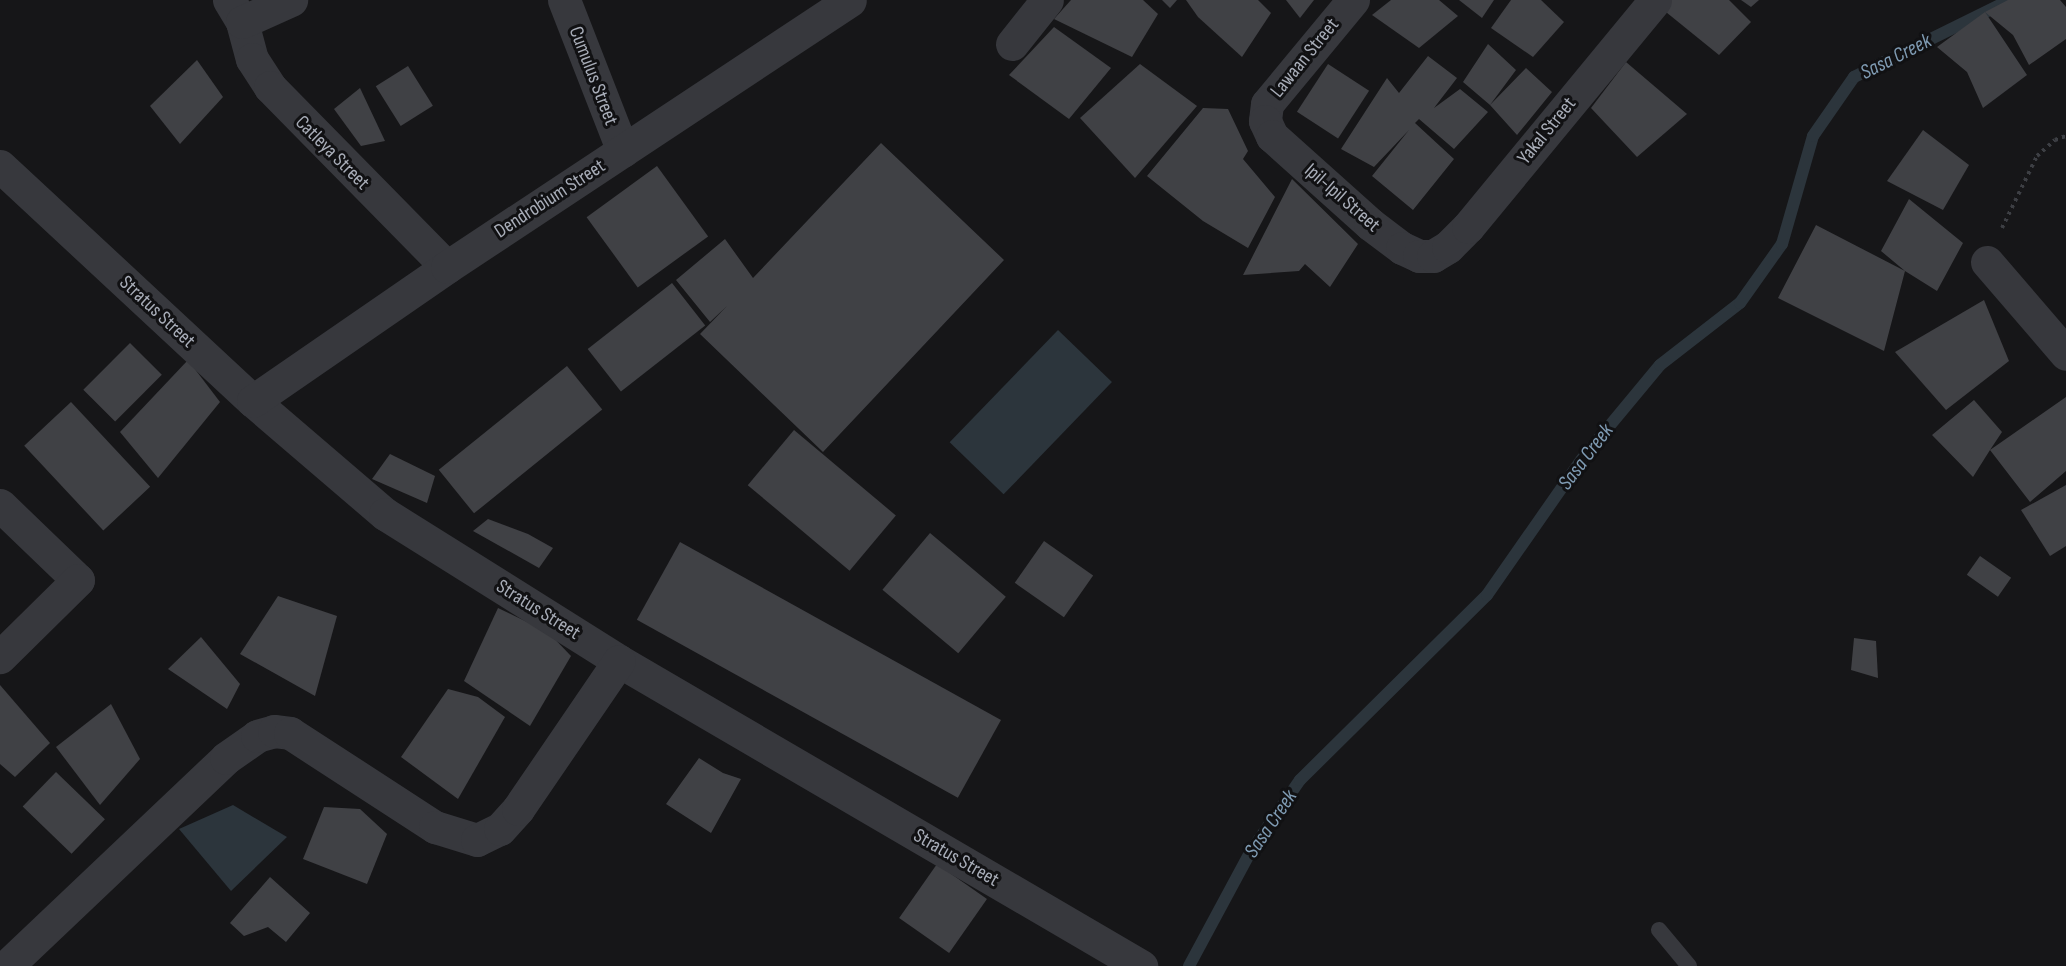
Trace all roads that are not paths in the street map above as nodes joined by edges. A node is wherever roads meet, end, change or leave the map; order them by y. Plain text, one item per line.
1 (291, 0) edge
2 (564, 0) edge
3 (850, 0) edge
4 (1047, 0) edge
5 (1353, 0) edge
6 (1655, 0) edge
7 (236, 11) edge
8 (1012, 44) dead end
9 (1265, 121) joint
10 (623, 151) junction
11 (0, 166) edge
12 (1433, 256) joint
13 (1987, 262) road end
14 (447, 267) junction
15 (2066, 354) edge
16 (253, 401) junction
17 (0, 505) edge
18 (0, 657) edge
19 (619, 661) junction
20 (1659, 930) dead end
21 (7, 966) edge
22 (1141, 966) edge
23 (1689, 966) edge

1 - 7 street
2 - 10 street, Cumulus Street
3 - 10 street, Dendrobium Street
4 - 8 street
5 - 9 street, Lawaan Street
6 - 12 street, Yakal Street
7 - 14 street, Catleya Street
9 - 12 street, Ipil-Ipil Street
10 - 14 street, Dendrobium Street
11 - 16 street, Stratus Street
13 - 15 street
14 - 16 street, Dendrobium Street
16 - 19 street, Stratus Street
17 - 18 street
19 - 21 street
19 - 22 street, Stratus Street
20 - 23 lane

